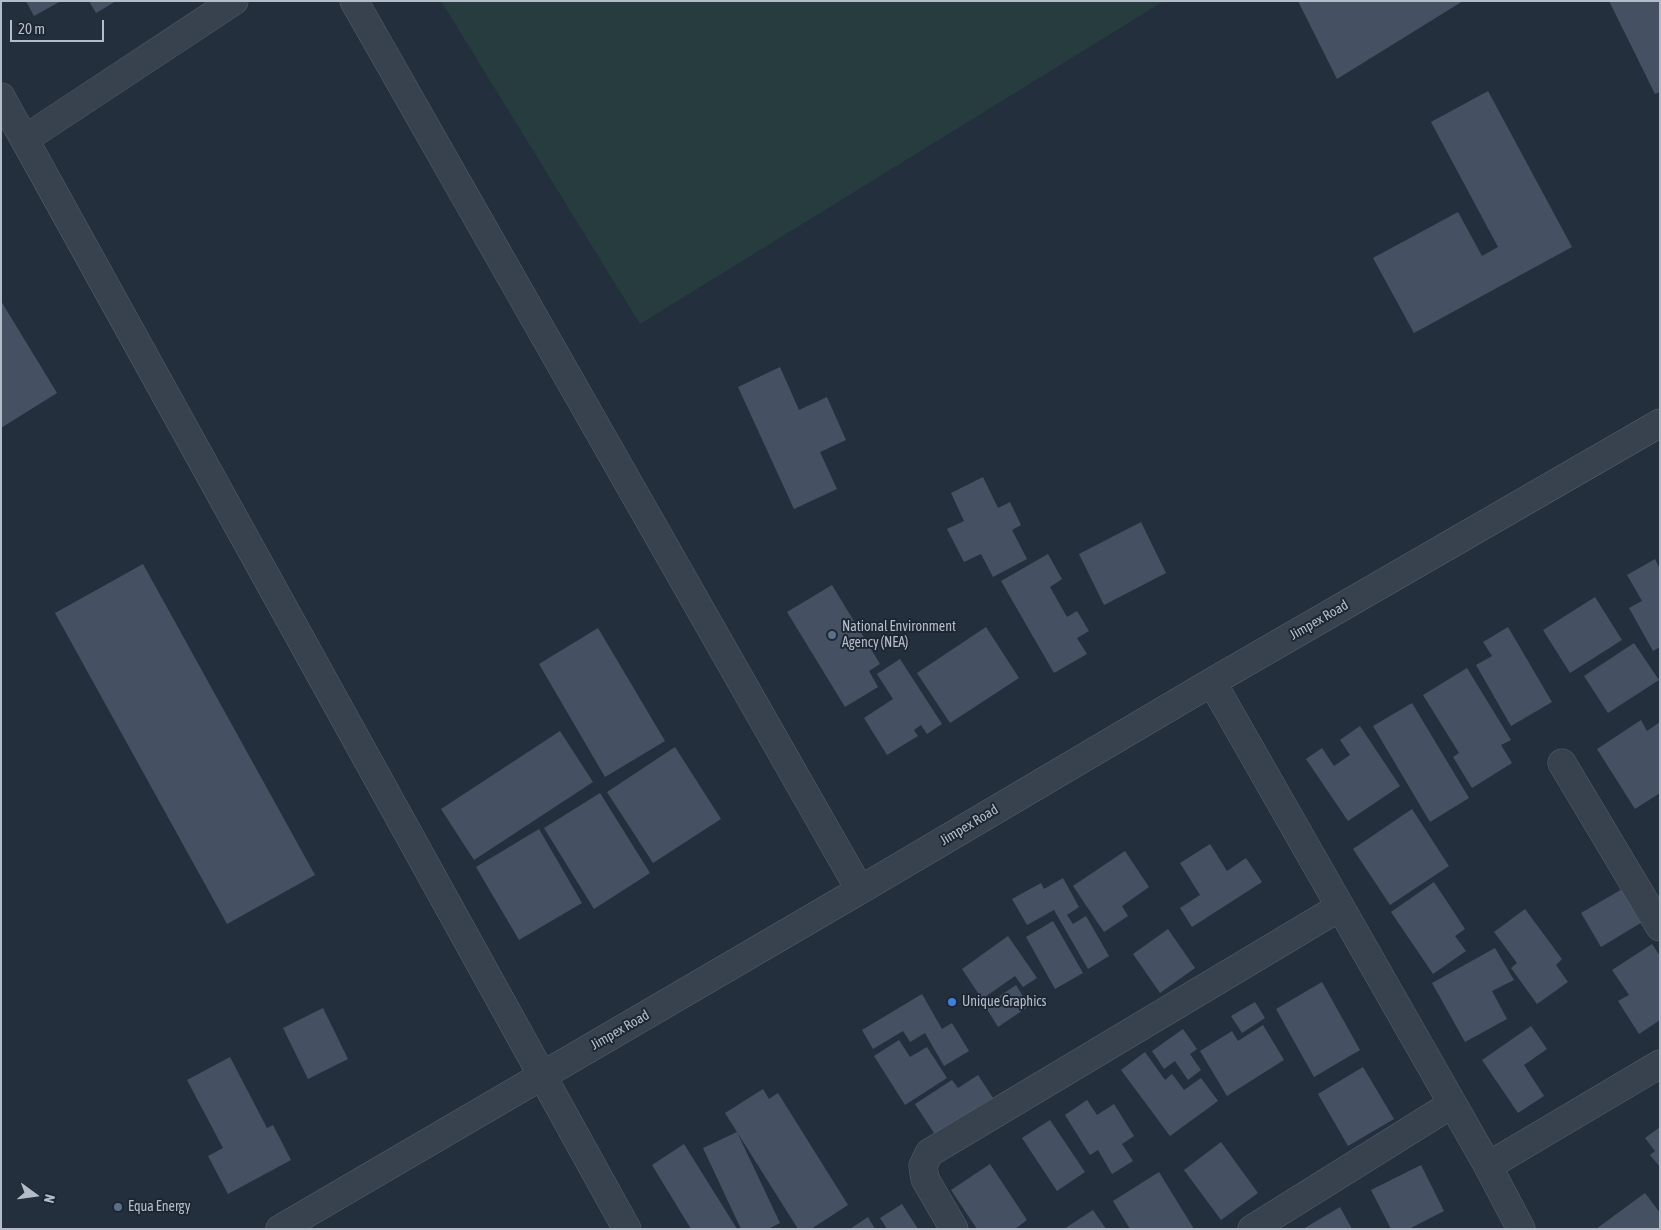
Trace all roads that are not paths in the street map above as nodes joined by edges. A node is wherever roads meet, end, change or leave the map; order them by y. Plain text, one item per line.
1 (234, 1) edge
2 (354, 1) edge
3 (1, 97) edge
4 (25, 139) junction
5 (1660, 423) edge
6 (1212, 682) junction
7 (1562, 762) dead end
8 (860, 890) junction
9 (1340, 906) junction
10 (1660, 927) edge
11 (1660, 1064) edge
12 (542, 1075) junction
13 (1452, 1104) junction
14 (1488, 1166) junction
15 (280, 1229) edge
16 (627, 1229) edge
17 (954, 1229) edge
18 (1252, 1229) edge
19 (1521, 1229) edge

1 - 4 street
2 - 8 street
3 - 4 street
4 - 12 street
5 - 6 street, Jimpex Road
6 - 8 street, Jimpex Road
6 - 9 street
7 - 10 street
8 - 12 street, Jimpex Road
9 - 13 street
9 - 17 street
11 - 14 street
12 - 15 street, Jimpex Road
12 - 16 street
13 - 14 street
13 - 18 street
14 - 19 street

